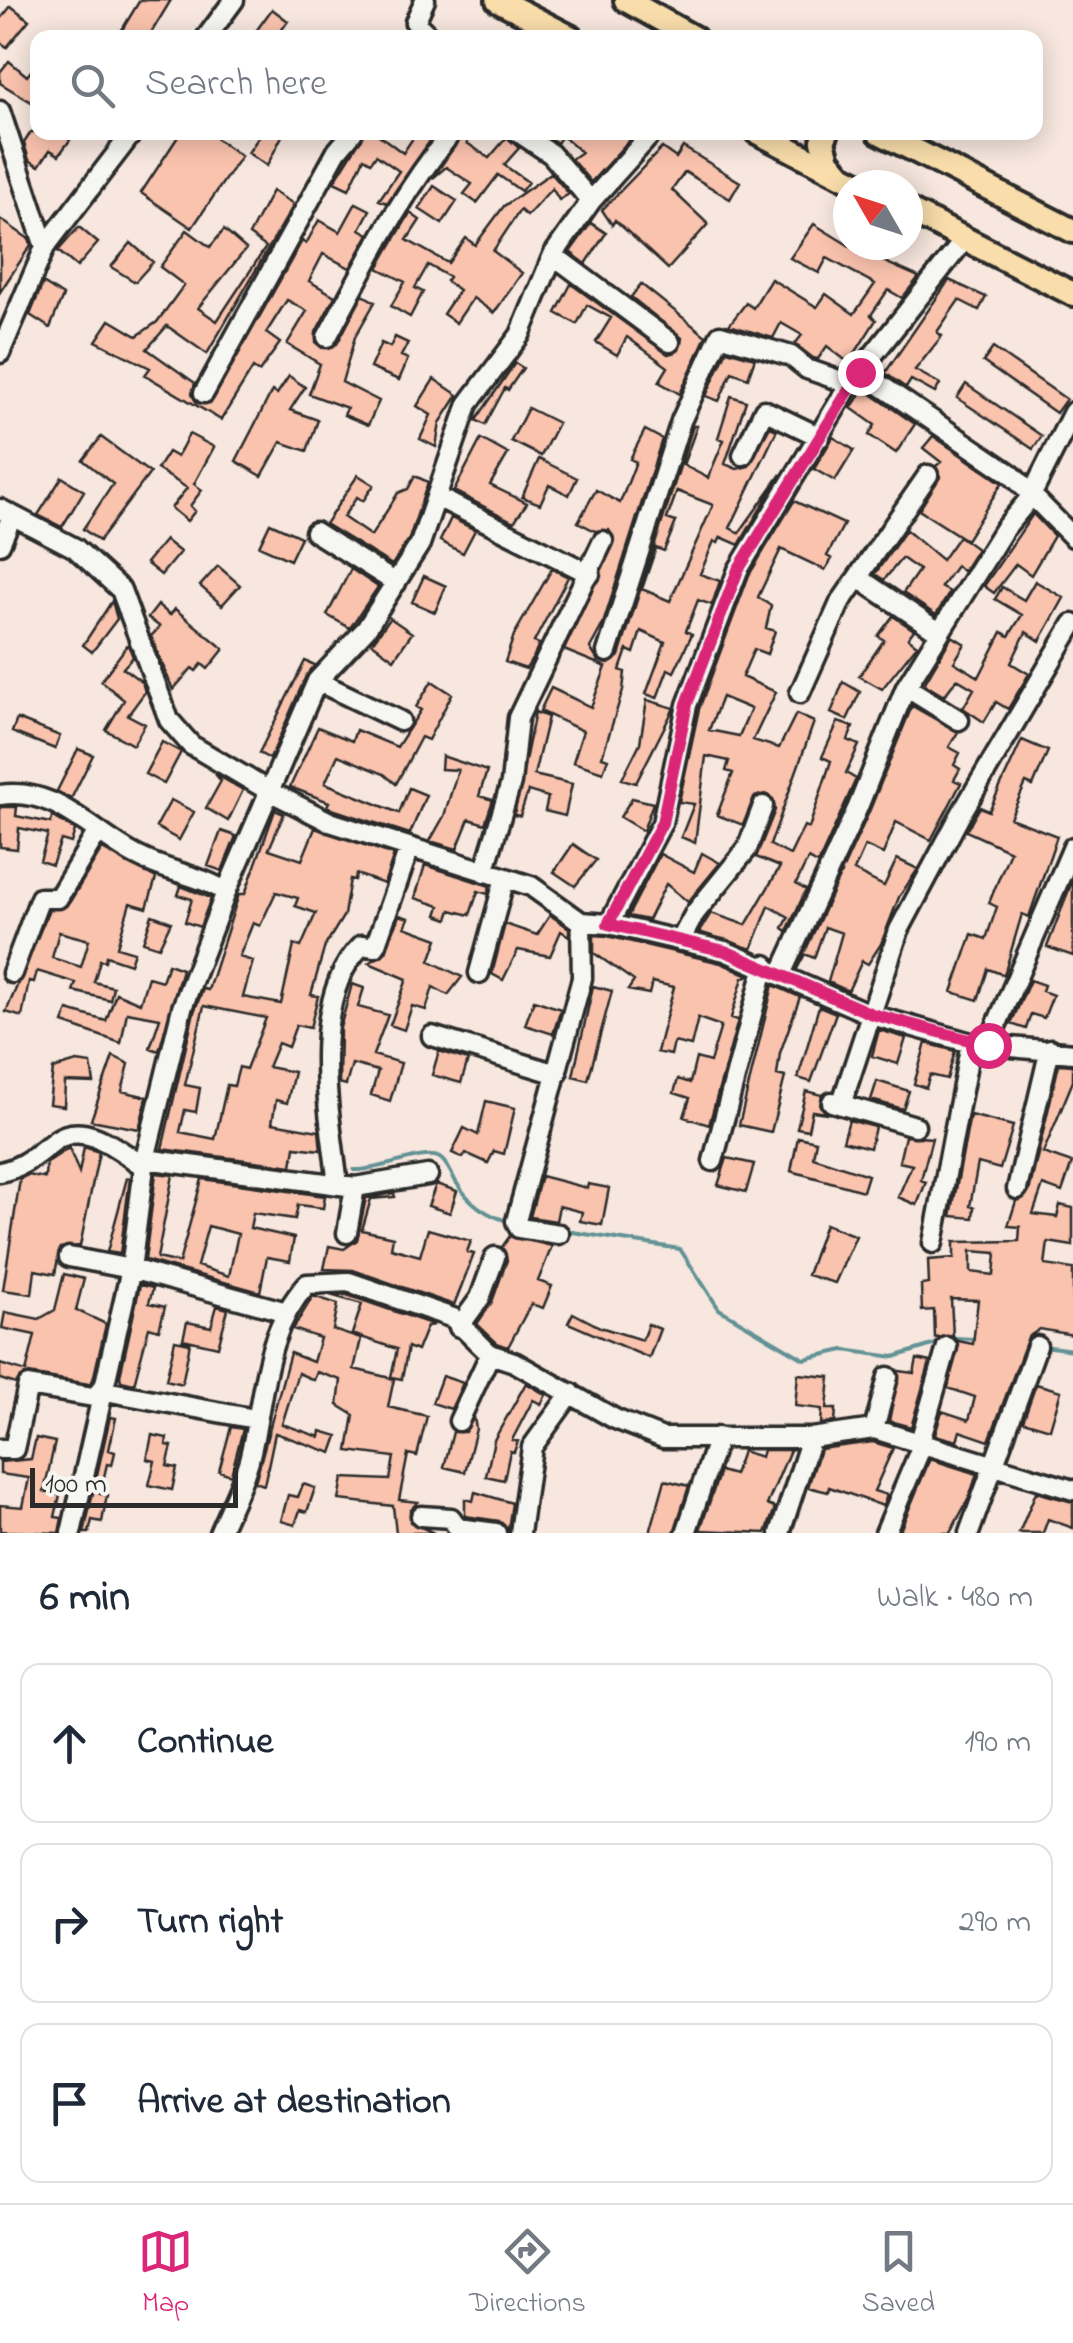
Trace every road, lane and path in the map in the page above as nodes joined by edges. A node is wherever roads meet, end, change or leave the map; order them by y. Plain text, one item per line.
1 (234, 0) edge
2 (425, 0) edge
3 (498, 0) edge
4 (626, 0) edge
5 (212, 30) edge
6 (423, 30) edge
7 (556, 30) edge
8 (680, 30) edge
9 (0, 111) edge
10 (128, 140) edge
11 (345, 140) edge
12 (445, 140) edge
13 (530, 140) edge
14 (645, 140) edge
15 (773, 140) edge
16 (822, 140) edge
17 (895, 140) edge
18 (839, 170) edge
19 (833, 171) edge
20 (590, 200) junction
21 (923, 218) edge
22 (1073, 231) edge
23 (965, 239) junction
24 (45, 247) junction
25 (553, 255) junction
26 (1073, 294) edge
27 (327, 338) dead end
28 (670, 342) dead end
29 (0, 353) edge
30 (855, 378) junction
31 (204, 392) dead end
32 (1073, 412) edge
33 (820, 437) junction
34 (742, 454) dead end
35 (928, 475) dead end
36 (437, 497) junction
37 (1030, 498) junction
38 (6, 513) edge
39 (314, 532) dead end
40 (1073, 538) edge
41 (602, 541) dead end
42 (0, 544) edge
43 (590, 574) junction
44 (860, 579) junction
45 (396, 583) junction
46 (1073, 624) edge
47 (938, 632) junction
48 (607, 652) dead end
49 (317, 681) junction
50 (906, 687) junction
51 (800, 693) dead end
52 (959, 720) dead end
53 (400, 721) dead end
54 (268, 791) junction
55 (0, 795) edge
56 (763, 806) dead end
57 (98, 831) junction
58 (1073, 847) edge
59 (409, 850) junction
60 (484, 872) junction
61 (505, 878) junction
62 (226, 892) junction
63 (581, 922) junction
64 (608, 924) junction
65 (680, 941) junction
66 (773, 968) junction
67 (12, 973) dead end
68 (480, 973) dead end
69 (872, 1014) junction
70 (432, 1036) dead end
71 (980, 1044) junction
72 (1050, 1050) junction
73 (1073, 1053) edge
74 (557, 1074) junction
75 (915, 1126) dead end
76 (713, 1161) dead end
77 (144, 1163) junction
78 (0, 1172) edge
79 (428, 1174) dead end
80 (347, 1186) junction
81 (1017, 1189) dead end
82 (347, 1233) dead end
83 (559, 1234) dead end
84 (932, 1244) dead end
85 (495, 1257) dead end
86 (70, 1258) dead end
87 (131, 1268) junction
88 (283, 1311) junction
89 (459, 1327) junction
90 (1037, 1346) dead end
91 (946, 1348) dead end
92 (490, 1354) junction
93 (888, 1377) dead end
94 (571, 1393) junction
95 (99, 1394) junction
96 (255, 1418) junction
97 (459, 1422) dead end
98 (874, 1429) junction
99 (718, 1438) junction
100 (812, 1438) junction
101 (922, 1442) junction
102 (0, 1449) edge
103 (998, 1463) junction
104 (1073, 1490) edge
105 (422, 1516) dead end
106 (71, 1533) edge
107 (219, 1533) edge
108 (496, 1533) edge
109 (520, 1533) edge
110 (686, 1533) edge
111 (780, 1533) edge
112 (885, 1533) edge
113 (969, 1533) edge

1 - 5 street
2 - 6 street
3 - 7 main road
4 - 8 main road
9 - 24 street
10 - 24 street
11 - 31 street
12 - 27 street
13 - 20 street
14 - 20 street
15 - 19 main road
16 - 18 main road
17 - 22 main road
20 - 25 street
21 - 23 main road
23 - 26 main road
23 - 30 street
24 - 29 street
25 - 28 street
25 - 36 street
30 - 33 street
30 - 37 street
30 - 48 street
32 - 37 street
33 - 34 street
33 - 64 street
35 - 44 street
36 - 43 street
36 - 45 street
37 - 40 street
37 - 47 street
38 - 42 street
38 - 54 street
39 - 45 street
41 - 43 street
43 - 60 street
44 - 47 street
44 - 51 street
45 - 49 street
46 - 69 street
47 - 50 street
49 - 53 street
49 - 54 street
50 - 52 street
50 - 66 street
54 - 59 street
54 - 62 street
55 - 57 street
56 - 65 street
57 - 62 street
57 - 67 street
58 - 71 street
59 - 60 street
59 - 80 street
60 - 61 street
61 - 63 street
61 - 68 street
62 - 77 street
63 - 64 street
63 - 74 street
64 - 65 street
65 - 66 street
66 - 69 street
66 - 76 street
69 - 71 street
69 - 75 street
70 - 74 street
71 - 72 street
71 - 84 street
72 - 73 street
72 - 81 street
74 - 83 street
77 - 78 street
77 - 80 street
77 - 87 street
79 - 80 street
80 - 82 street
85 - 89 street
86 - 87 street
87 - 88 street
87 - 95 street
88 - 89 street
88 - 96 street
89 - 92 street
90 - 103 street
91 - 101 street
92 - 94 street
92 - 97 street
93 - 98 street
94 - 99 street
94 - 109 street
95 - 96 street
95 - 102 street
95 - 106 street
96 - 107 street
98 - 100 street
98 - 101 street
99 - 100 street
99 - 110 street
100 - 111 street
101 - 103 street
101 - 112 street
103 - 104 street
103 - 113 street
105 - 108 street

